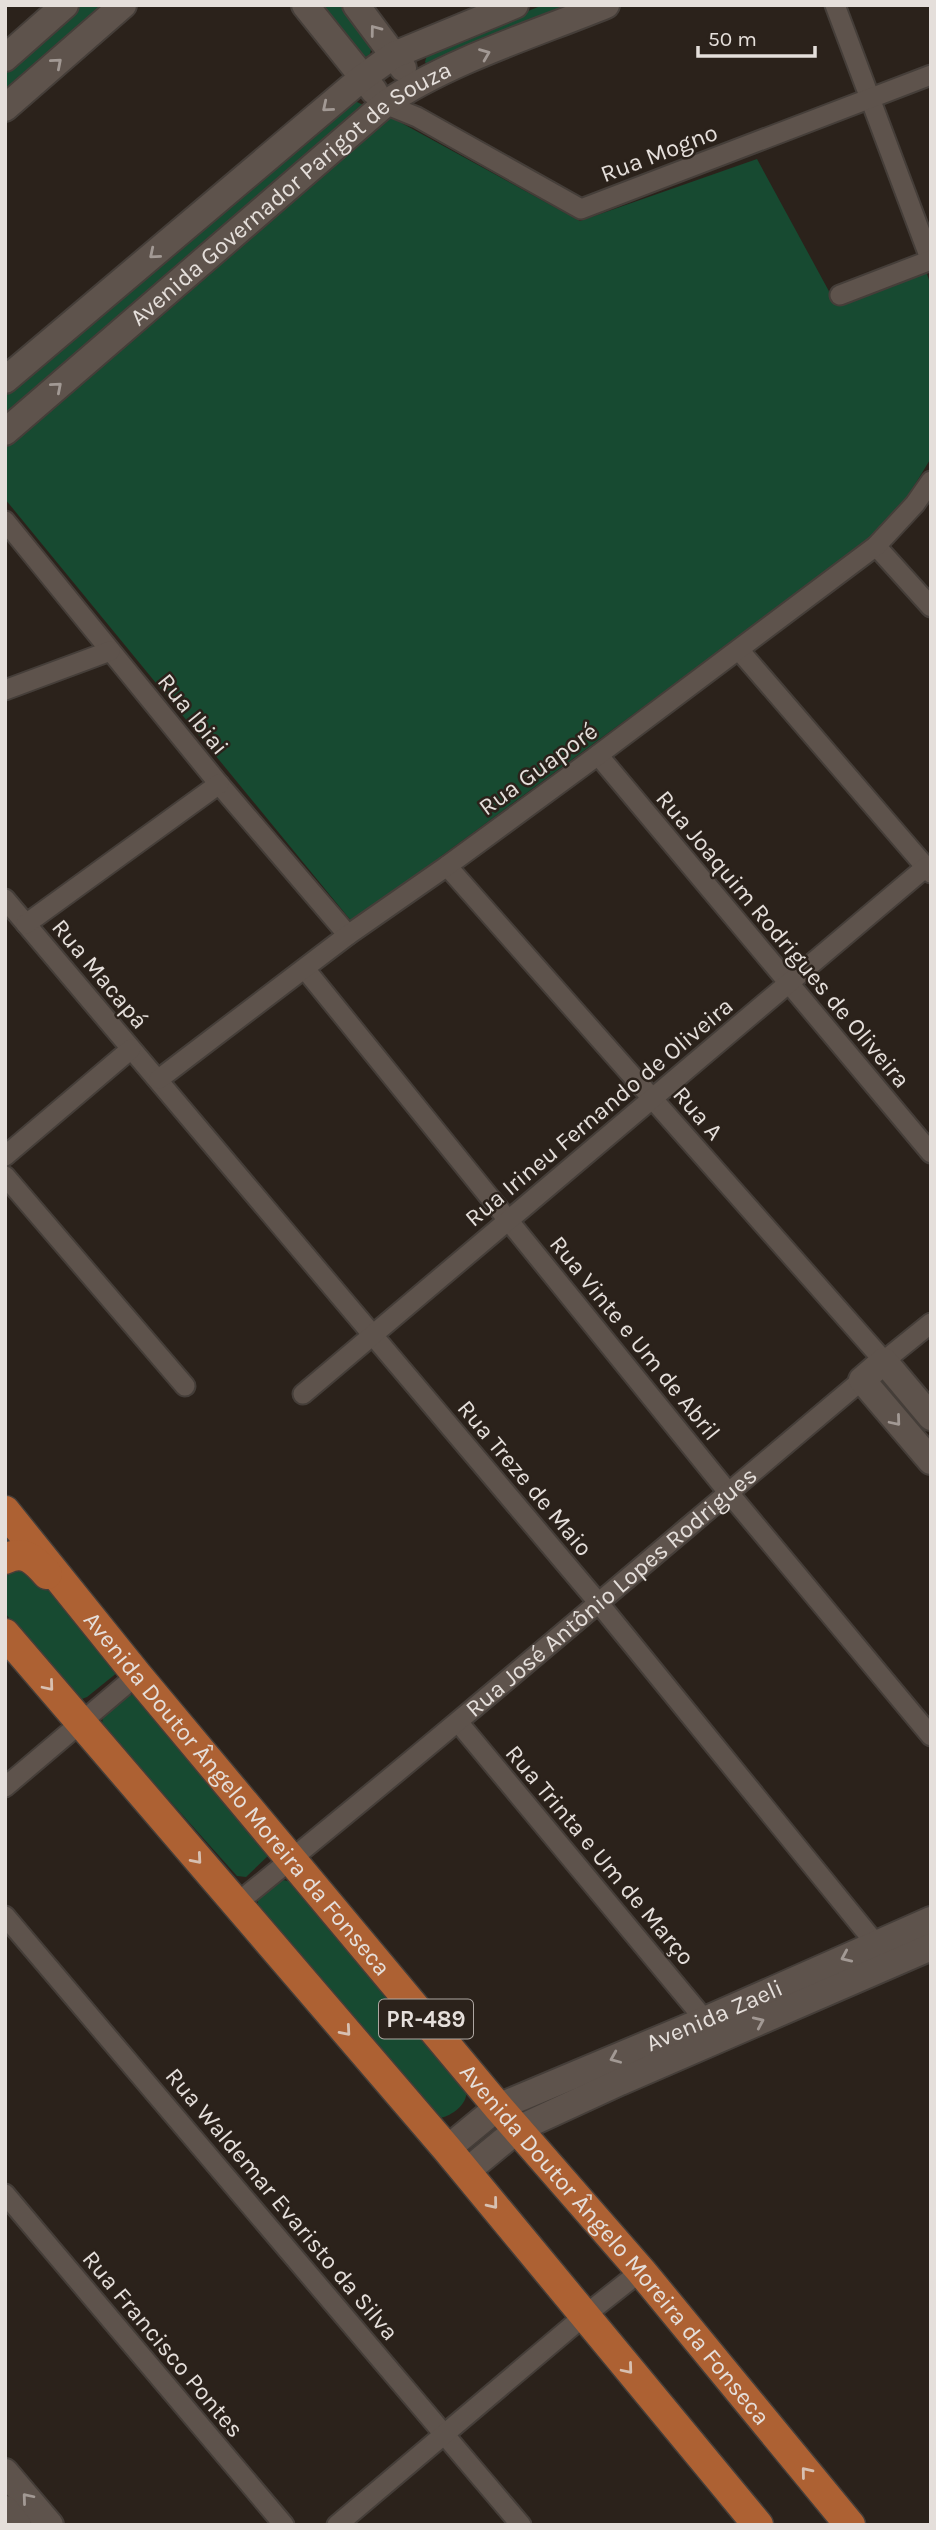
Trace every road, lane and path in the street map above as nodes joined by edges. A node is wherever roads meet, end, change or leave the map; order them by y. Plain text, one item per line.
1 (65, 5) edge
2 (123, 5) edge
3 (305, 5) edge
4 (356, 5) edge
5 (515, 5) edge
6 (606, 5) edge
7 (835, 5) edge
8 (394, 55) junction
9 (5, 58) edge
10 (931, 75) edge
11 (362, 78) junction
12 (414, 85) junction
13 (870, 99) junction
14 (385, 104) junction
15 (5, 108) edge
16 (417, 117) junction
17 (931, 261) edge
18 (841, 295) dead end
19 (5, 380) edge
20 (5, 432) edge
21 (931, 481) edge
22 (5, 521) edge
23 (876, 546) junction
24 (931, 607) edge
25 (739, 650) junction
26 (110, 651) junction
27 (5, 690) edge
28 (598, 755) junction
29 (219, 784) junction
30 (447, 866) junction
31 (928, 870) edge
32 (5, 899) edge
33 (26, 924) junction
34 (348, 935) junction
35 (305, 969) junction
36 (789, 984) junction
37 (131, 1049) junction
38 (159, 1079) junction
39 (652, 1099) junction
40 (931, 1153) edge
41 (5, 1156) edge
42 (5, 1176) edge
43 (508, 1221) junction
44 (931, 1323) edge
45 (373, 1335) junction
46 (884, 1361) junction
47 (862, 1380) junction
48 (185, 1386) dead end
49 (303, 1394) dead end
50 (931, 1417) edge
51 (931, 1461) edge
52 (728, 1492) junction
53 (5, 1511) edge
54 (5, 1559) edge
55 (61, 1581) junction
56 (597, 1601) junction
57 (5, 1634) edge
58 (137, 1675) junction
59 (458, 1722) junction
60 (80, 1723) junction
61 (931, 1736) edge
62 (5, 1787) edge
63 (293, 1859) junction
64 (236, 1904) junction
65 (5, 1916) edge
66 (931, 1920) edge
67 (931, 1947) edge
68 (881, 1955) junction
69 (710, 2030) junction
70 (498, 2107) junction
71 (518, 2129) junction
72 (457, 2161) junction
73 (5, 2194) edge
74 (641, 2271) junction
75 (584, 2316) junction
76 (445, 2434) junction
77 (5, 2472) edge
78 (5, 2509) edge
79 (18, 2525) edge
80 (50, 2525) edge
81 (284, 2525) edge
82 (337, 2525) edge
83 (521, 2525) edge
84 (758, 2525) edge
85 (850, 2525) edge

1 - 9 street
15 -> 2 street
3 - 11 street
8 -> 4 street
5 - 8 street, Avenida Governador Parigot de Souza
12 -> 6 street, Avenida Governador Parigot de Souza
7 - 13 street
8 - 11 street, Avenida Governador Parigot de Souza
8 - 12 street
10 - 13 street, Rua Mogno
11 - 14 street
11 -> 19 street, Avenida Governador Parigot de Souza
12 - 14 street, Avenida Governador Parigot de Souza
12 - 16 street
13 - 16 street, Rua Mogno
13 - 17 street
14 - 16 street, Rua Mogno
20 -> 14 street, Avenida Governador Parigot de Souza
17 - 18 street
21 - 23 street, Rua Guaporé
22 - 26 street, Rua Ibiai
23 - 24 street
23 - 25 street, Rua Guaporé
25 - 28 street, Rua Guaporé
25 - 31 street
26 - 27 street
26 - 29 street, Rua Ibiai
28 - 30 street, Rua Guaporé
28 - 36 street, Rua Joaquim Rodrigues de Oliveira
29 - 33 street
29 - 34 street, Rua Ibiai
30 - 34 street, Rua Guaporé
30 - 39 street, Rua A
31 - 36 street, Rua Irineu Fernando de Oliveira
32 - 33 street, Rua Macapá
33 - 37 street, Rua Macapá
34 - 35 street, Rua Guaporé
35 - 38 street, Rua Guaporé
35 - 43 street, Rua Vinte e Um de Abril
36 - 39 street, Rua Irineu Fernando de Oliveira
36 - 40 street, Rua Joaquim Rodrigues de Oliveira
37 - 38 street, Rua Macapá
37 - 41 street
38 - 45 street, Rua Treze de Maio
39 - 43 street, Rua Irineu Fernando de Oliveira
39 - 46 street, Rua A
42 - 48 street
43 - 45 street, Rua Irineu Fernando de Oliveira
43 - 52 street, Rua Vinte e Um de Abril
44 - 46 street, Rua José Antônio Lopes Rodrigues
45 - 49 street, Rua Irineu Fernando de Oliveira
45 - 56 street, Rua Treze de Maio
46 - 47 street, Rua José Antônio Lopes Rodrigues
46 - 50 street
47 -> 51 street
47 - 52 street, Rua José Antônio Lopes Rodrigues
52 - 56 street, Rua José Antônio Lopes Rodrigues
52 - 61 street, Rua Vinte e Um de Abril
53 - 55 main road, Avenida Doutor Ângelo Moreira da Fonseca / PR-489
54 - 55 main road
55 - 58 main road, Avenida Doutor Ângelo Moreira da Fonseca / PR-489
56 - 59 street, Rua José Antônio Lopes Rodrigues
56 - 68 street, Rua Treze de Maio
57 -> 60 main road, PR-489
58 - 60 street
58 - 63 main road, Avenida Doutor Ângelo Moreira da Fonseca / PR-489
59 - 63 street, Rua José Antônio Lopes Rodrigues
59 - 69 street, Rua Trinta e Um de Março
60 - 62 street
60 -> 64 main road, PR-489
63 - 64 street, Rua José Antônio Lopes Rodrigues
63 - 70 main road, Avenida Doutor Ângelo Moreira da Fonseca / PR-489
64 -> 72 main road, PR-489
65 - 76 street, Rua Waldemar Evaristo da Silva
66 - 68 street, Avenida Zaeli
67 - 68 street, Avenida Zaeli
68 - 69 street, Avenida Zaeli
69 -> 70 street, Avenida Zaeli
69 - 71 street, Avenida Zaeli
70 - 71 main road, Avenida Doutor Ângelo Moreira da Fonseca / PR-489
70 - 72 street, Avenida Zaeli
71 - 72 street, Avenida Zaeli
71 - 74 main road, Avenida Doutor Ângelo Moreira da Fonseca / PR-489
72 -> 75 main road, PR-489
73 - 81 street, Rua Francisco Pontes
74 - 75 street
85 -> 74 main road, Avenida Doutor Ângelo Moreira da Fonseca / PR-489
75 - 76 street
75 -> 84 main road, PR-489
76 - 82 street
76 - 83 street, Rua Waldemar Evaristo da Silva
80 -> 77 street
78 - 79 street

